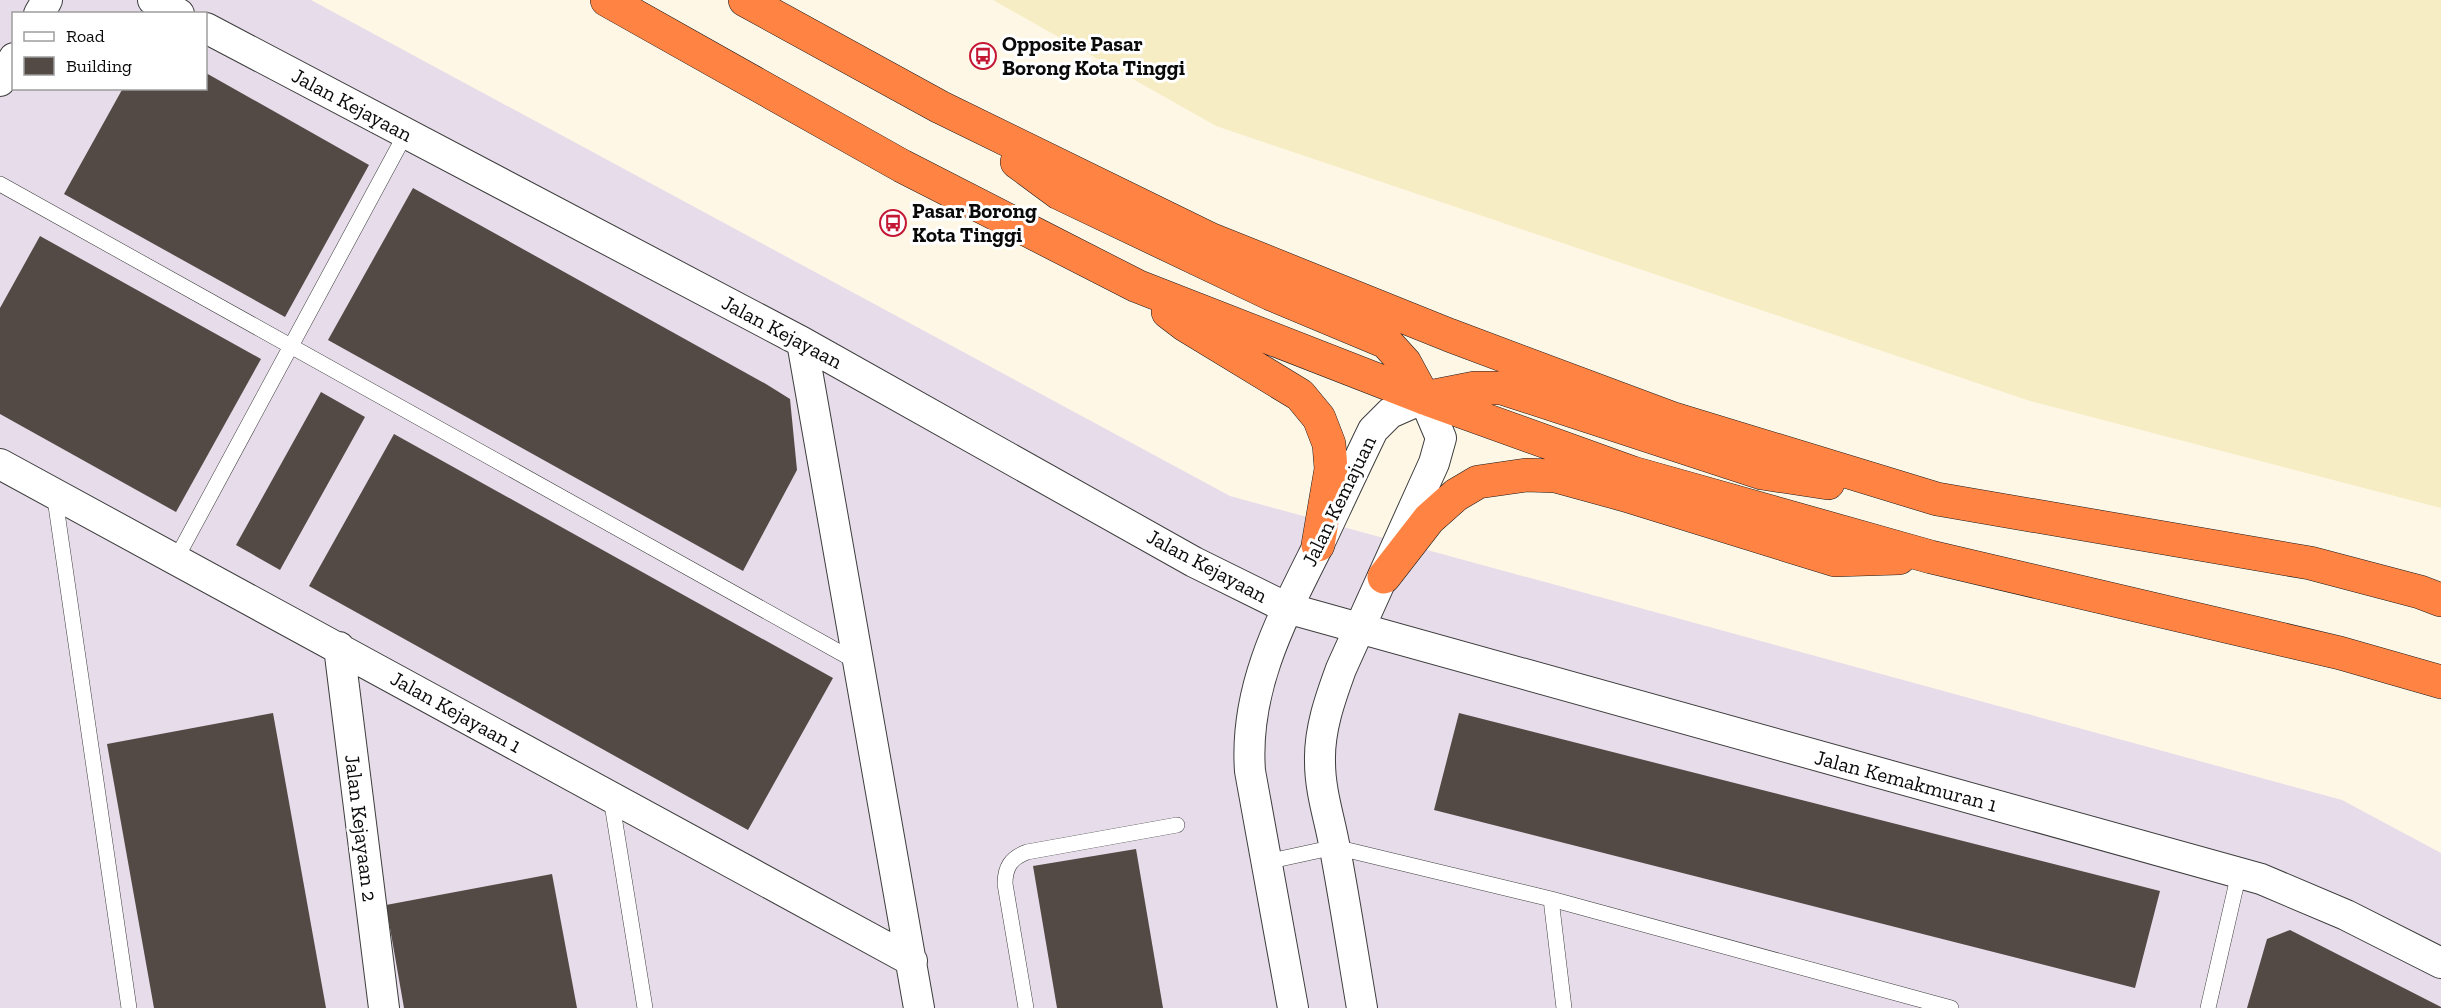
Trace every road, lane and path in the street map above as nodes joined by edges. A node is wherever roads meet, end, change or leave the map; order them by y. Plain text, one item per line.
1 (153, 0) edge
2 (607, 0) edge
3 (745, 0) edge
4 (174, 12) edge
5 (207, 29) edge
6 (12, 61) edge
7 (0, 81) edge
8 (940, 107) junction
9 (406, 133) junction
10 (0, 184) edge
11 (1137, 286) junction
12 (802, 342) junction
13 (292, 345) junction
14 (1424, 398) junction
15 (0, 464) edge
16 (54, 492) junction
17 (1937, 499) junction
18 (1318, 545) junction
19 (1931, 557) junction
20 (176, 559) junction
21 (1384, 577) junction
22 (2441, 600) edge
23 (1287, 608) junction
24 (1360, 629) junction
25 (339, 647) junction
26 (859, 663) junction
27 (2441, 682) edge
28 (610, 796) junction
29 (1177, 825) dead end
30 (1335, 847) junction
31 (1266, 862) junction
32 (2239, 873) junction
33 (1551, 899) junction
34 (912, 960) junction
35 (2441, 963) edge
36 (129, 1008) edge
37 (384, 1008) edge
38 (645, 1008) edge
39 (919, 1008) edge
40 (1026, 1008) edge
41 (1293, 1008) edge
42 (1362, 1008) edge
43 (1564, 1008) edge
44 (1951, 1008) edge
45 (2208, 1008) edge

1 - 4 street
2 - 11 highway
3 - 8 highway
5 - 9 street, Jalan Kejayaan
6 - 7 street
8 - 14 highway
8 - 17 highway
9 - 12 street, Jalan Kejayaan
9 - 13 lane
10 - 13 lane
11 - 14 highway
11 - 18 highway
12 - 23 street, Jalan Kejayaan
12 - 26 street
13 - 20 lane
13 - 26 lane
14 - 17 highway
14 - 18 street, Jalan Kemajuan
14 - 19 highway
14 - 21 street
15 - 16 street, Jalan Kejayaan 1
16 - 20 street, Jalan Kejayaan 1
16 - 36 lane
17 - 22 highway
18 - 23 street, Jalan Kemajuan
19 - 21 highway
19 - 27 highway
20 - 25 street, Jalan Kejayaan 1
21 - 24 street
23 - 24 street, Jalan Kejayaan
23 - 31 street, Jalan Kemajuan
24 - 30 street
24 - 32 street, Jalan Kemakmuran 1
25 - 28 street, Jalan Kejayaan 1
25 - 37 street, Jalan Kejayaan 2
26 - 34 street
28 - 34 street, Jalan Kejayaan 1
28 - 38 lane
29 - 40 lane
30 - 31 lane
30 - 33 lane
30 - 42 street
31 - 41 street, Jalan Kemajuan
32 - 35 street, Jalan Kemakmuran 1
32 - 45 lane
33 - 43 lane
33 - 44 lane
34 - 39 street

